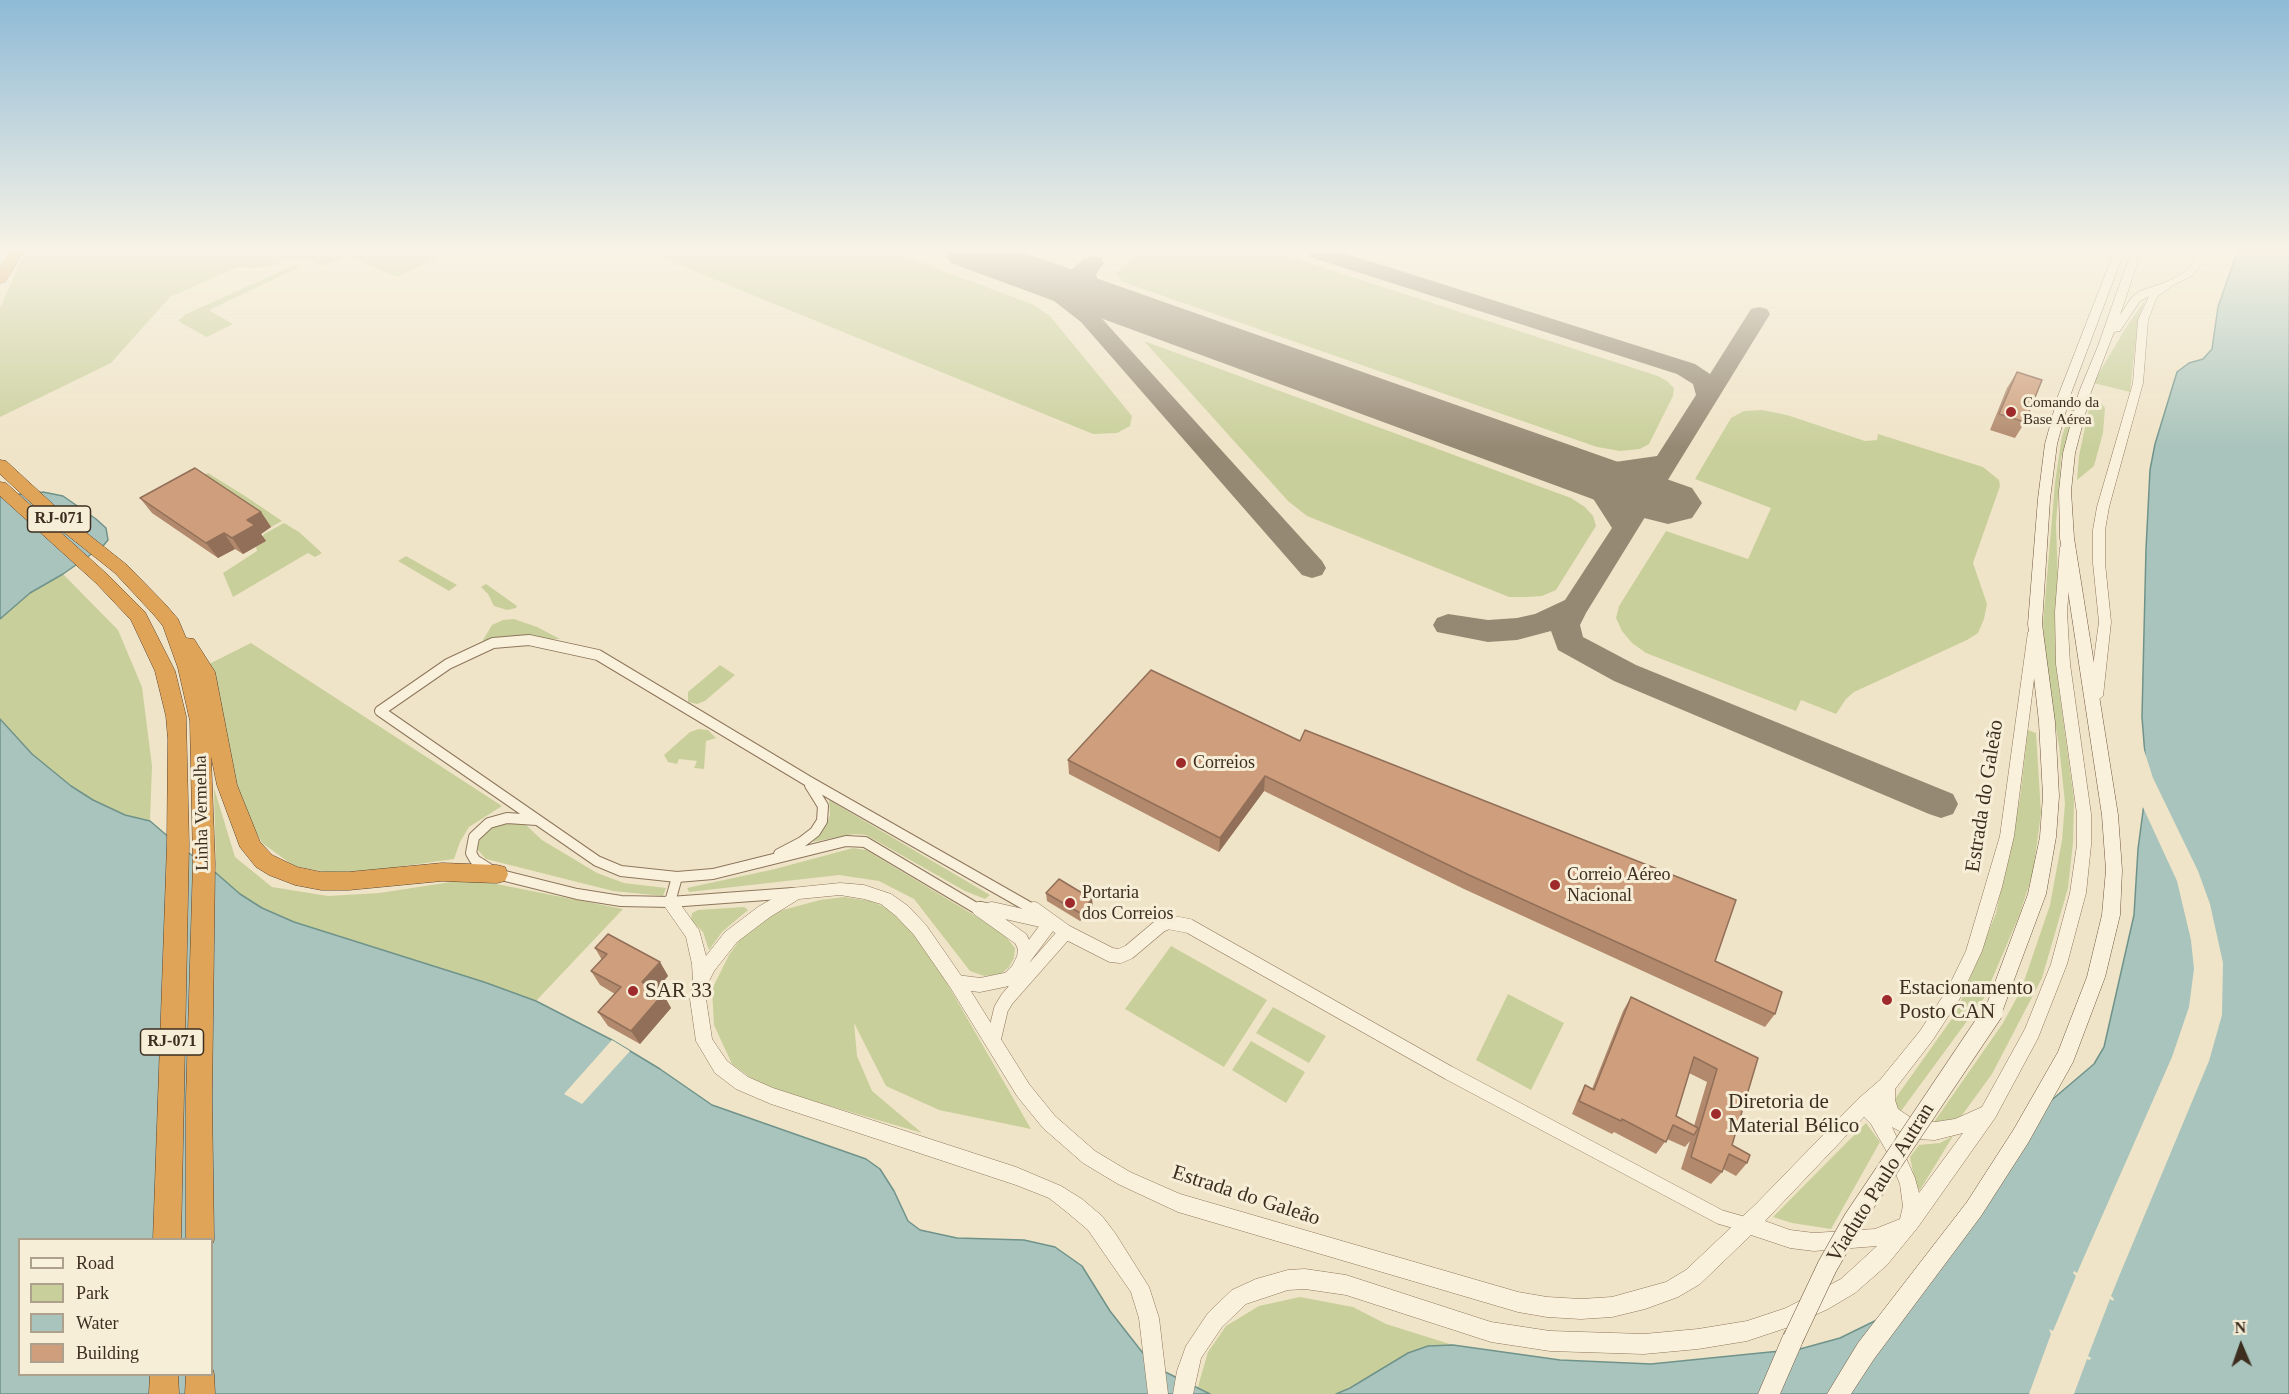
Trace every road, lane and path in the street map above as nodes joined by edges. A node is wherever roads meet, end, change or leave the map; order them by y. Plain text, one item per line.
1 (2095, 317) edge
2 (2114, 317) edge
3 (2124, 317) edge
4 (2144, 317) edge
5 (2104, 346) junction
6 (0, 465) edge
7 (0, 486) edge
8 (2067, 538) junction
9 (171, 624) junction
10 (2035, 624) junction
11 (2096, 719) junction
12 (808, 781) junction
13 (540, 820) junction
14 (757, 864) junction
15 (497, 874) junction
16 (677, 877) junction
17 (796, 893) junction
18 (670, 902) junction
19 (972, 905) junction
20 (1051, 922) junction
21 (1066, 932) junction
22 (1024, 958) junction
23 (956, 982) junction
24 (700, 983) junction
25 (1993, 1012) joint
26 (993, 1043) junction
27 (1886, 1086) junction
28 (1864, 1106) junction
29 (1989, 1112) junction
30 (1910, 1222) junction
31 (1748, 1225) junction
32 (167, 1238) edge
33 (200, 1238) edge
34 (164, 1376) edge
35 (200, 1376) edge
36 (164, 1394) edge
37 (200, 1394) edge
38 (1158, 1394) edge
39 (1183, 1394) edge
40 (1769, 1394) edge
41 (1838, 1394) edge

1 - 10 main road, Estrada do Galeão
2 - 5 main road
3 - 5 main road
4 - 11 street
5 - 8 main road
6 - 9 highway, Linha Vermelha / RJ-071
7 - 32 highway, Linha Vermelha / RJ-071
8 - 11 main road
8 - 29 street
9 - 15 highway
9 - 33 highway, Linha Vermelha / RJ-071
10 - 25 main road, Estrada do Galeão
10 - 27 street, Estrada do Galeão
11 - 41 main road
12 - 13 street
12 - 14 street
12 - 20 street
13 - 15 street
13 - 16 street
14 - 16 street
14 - 19 street
15 - 18 street
16 - 18 street
17 - 18 street
17 - 23 street, Estrada do Galeão
17 - 24 street, Estrada do Galeão
18 - 24 street
19 - 20 street
19 - 22 street
20 - 21 street
20 - 22 street
21 - 26 street
21 - 31 street
22 - 23 street
23 - 26 street, Estrada do Galeão
24 - 38 street, Estrada do Galeão
25 - 40 main road, Viaduto Paulo Autran, bridge
26 - 31 street, Estrada do Galeão
27 - 28 street, Estrada do Galeão
27 - 29 street
28 - 30 street
28 - 31 street, Estrada do Galeão
29 - 30 street
30 - 31 street
30 - 39 street
34 - 36 highway
35 - 37 highway

